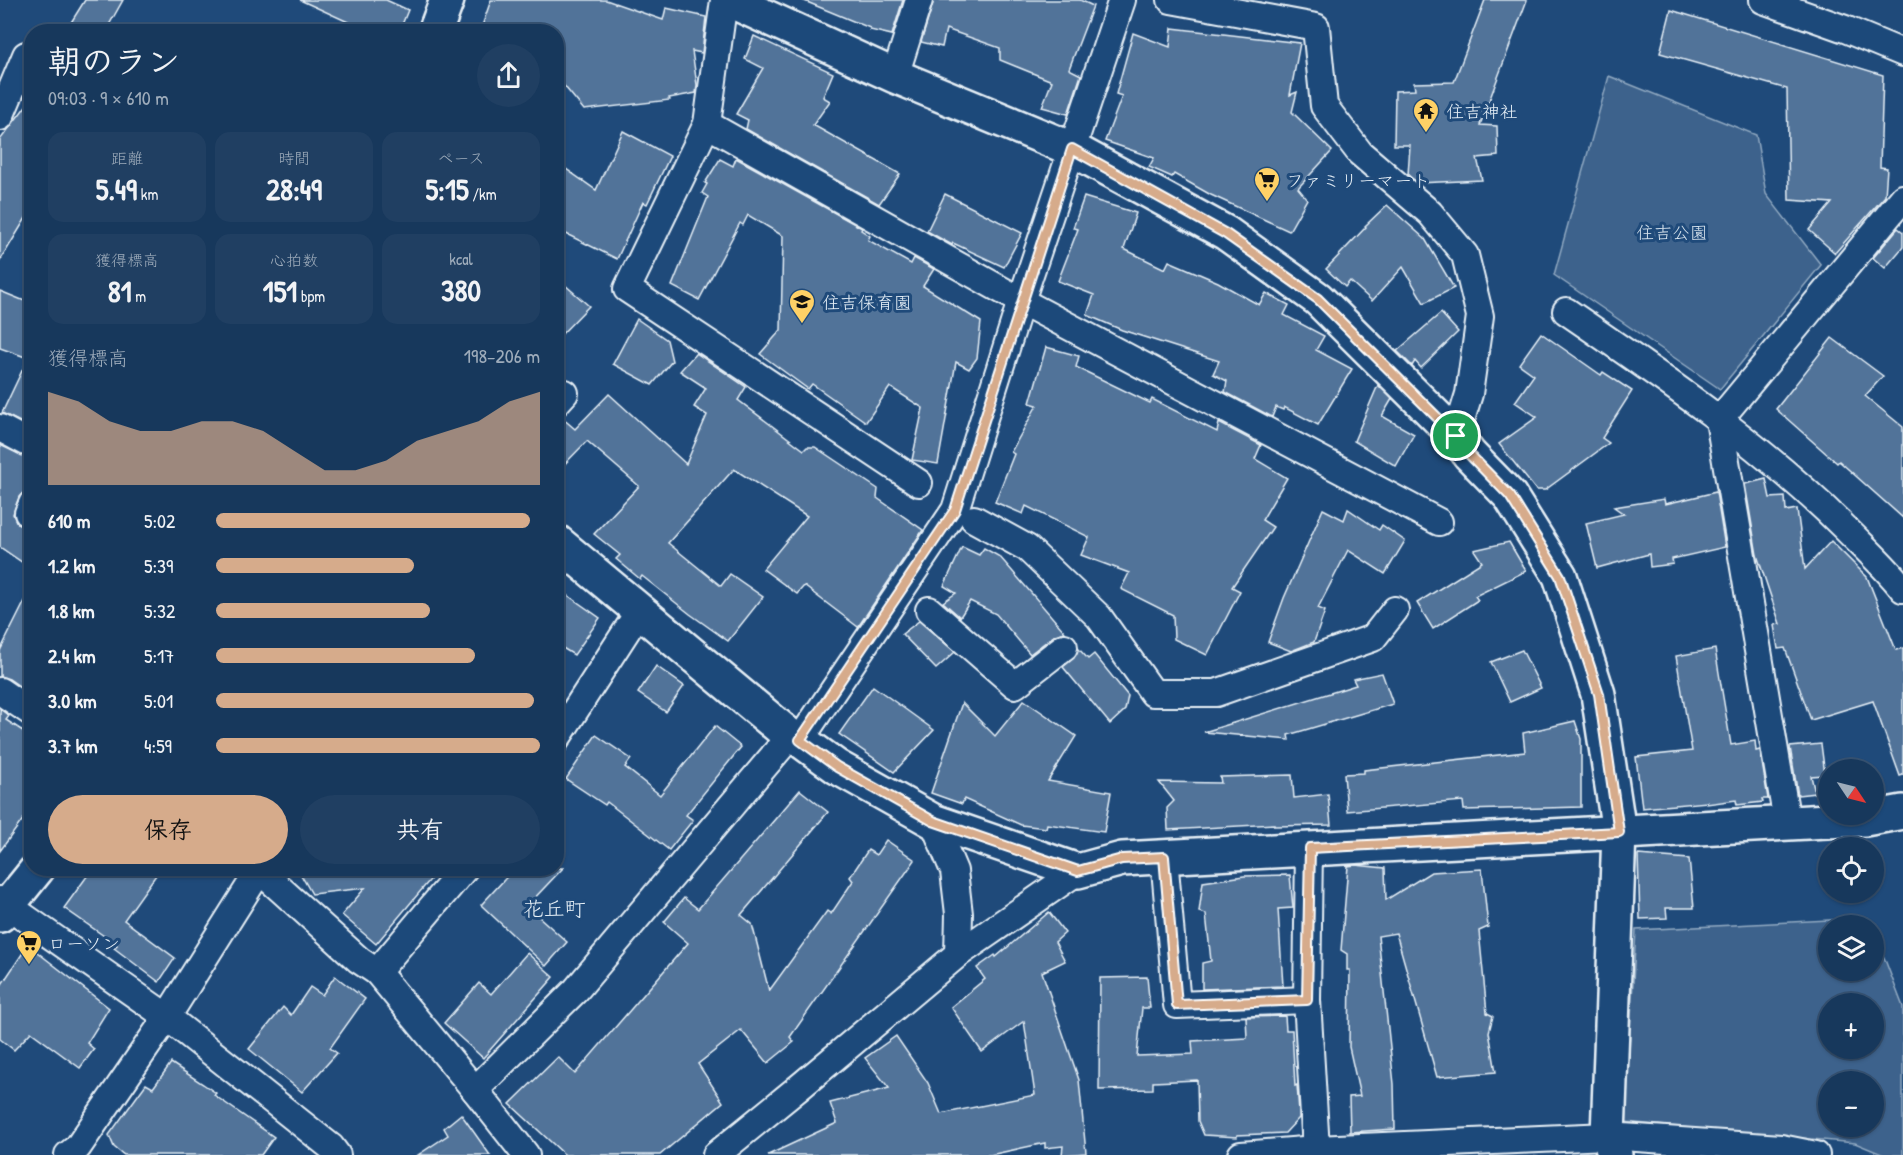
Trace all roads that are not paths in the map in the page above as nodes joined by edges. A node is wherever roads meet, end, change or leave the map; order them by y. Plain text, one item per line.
1 (447, 0) edge
2 (724, 0) edge
3 (729, 0) edge
4 (919, 0) edge
5 (1122, 0) edge
6 (1171, 0) edge
7 (1763, 0) edge
8 (438, 24) edge
9 (1903, 53) edge
10 (24, 60) edge
11 (896, 76) junction
12 (0, 117) edge
13 (707, 124) junction
14 (1072, 149) junction
15 (1903, 198) edge
16 (1022, 301) junction
17 (1566, 311) dead end
18 (1719, 420) junction
19 (0, 428) edge
20 (1456, 436) junction
21 (24, 441) edge
22 (919, 483) dead end
23 (974, 519) dead end
24 (1439, 522) dead end
25 (564, 548) edge
26 (1903, 589) edge
27 (640, 610) junction
28 (929, 610) dead end
29 (1395, 610) dead end
30 (1064, 647) dead end
31 (0, 691) edge
32 (24, 708) edge
33 (564, 728) edge
34 (795, 738) junction
35 (1903, 812) edge
36 (933, 821) junction
37 (1787, 822) junction
38 (1619, 832) junction
39 (1310, 848) junction
40 (1164, 857) junction
41 (1078, 871) junction
42 (31, 876) edge
43 (256, 876) edge
44 (268, 876) edge
45 (458, 876) edge
46 (3, 907) edge
47 (958, 954) junction
48 (377, 972) junction
49 (1307, 1000) junction
50 (166, 1017) junction
51 (476, 1090) junction
52 (1612, 1146) edge
53 (1316, 1149) junction
54 (78, 1152) edge
55 (337, 1155) edge
56 (526, 1155) edge
57 (716, 1155) edge
58 (1241, 1155) edge
59 (1816, 1155) edge

1 - 8 street
2 - 13 street
3 - 11 street
4 - 11 street
5 - 14 street
6 - 20 street
7 - 9 street
10 - 12 street
11 - 14 street
13 - 16 street
13 - 22 street
14 - 16 street
14 - 20 street
15 - 18 street
16 - 24 street
16 - 34 street
17 - 18 street
18 - 26 street
18 - 37 street
19 - 21 street
20 - 38 street
23 - 29 street
25 - 27 street
27 - 33 street
27 - 34 street
28 - 30 street
31 - 32 street
34 - 36 street
34 - 51 street
35 - 37 street
36 - 41 street
36 - 47 street
37 - 38 street
38 - 39 street
38 - 52 street
39 - 40 street
39 - 49 street
40 - 41 street
40 - 49 street
41 - 47 street
42 - 46 street
43 - 50 street
44 - 48 street
45 - 48 street
46 - 50 street
47 - 57 street
48 - 51 street
49 - 53 street
50 - 54 street
50 - 55 street
51 - 56 street
52 - 53 street
52 - 59 street
53 - 58 street

